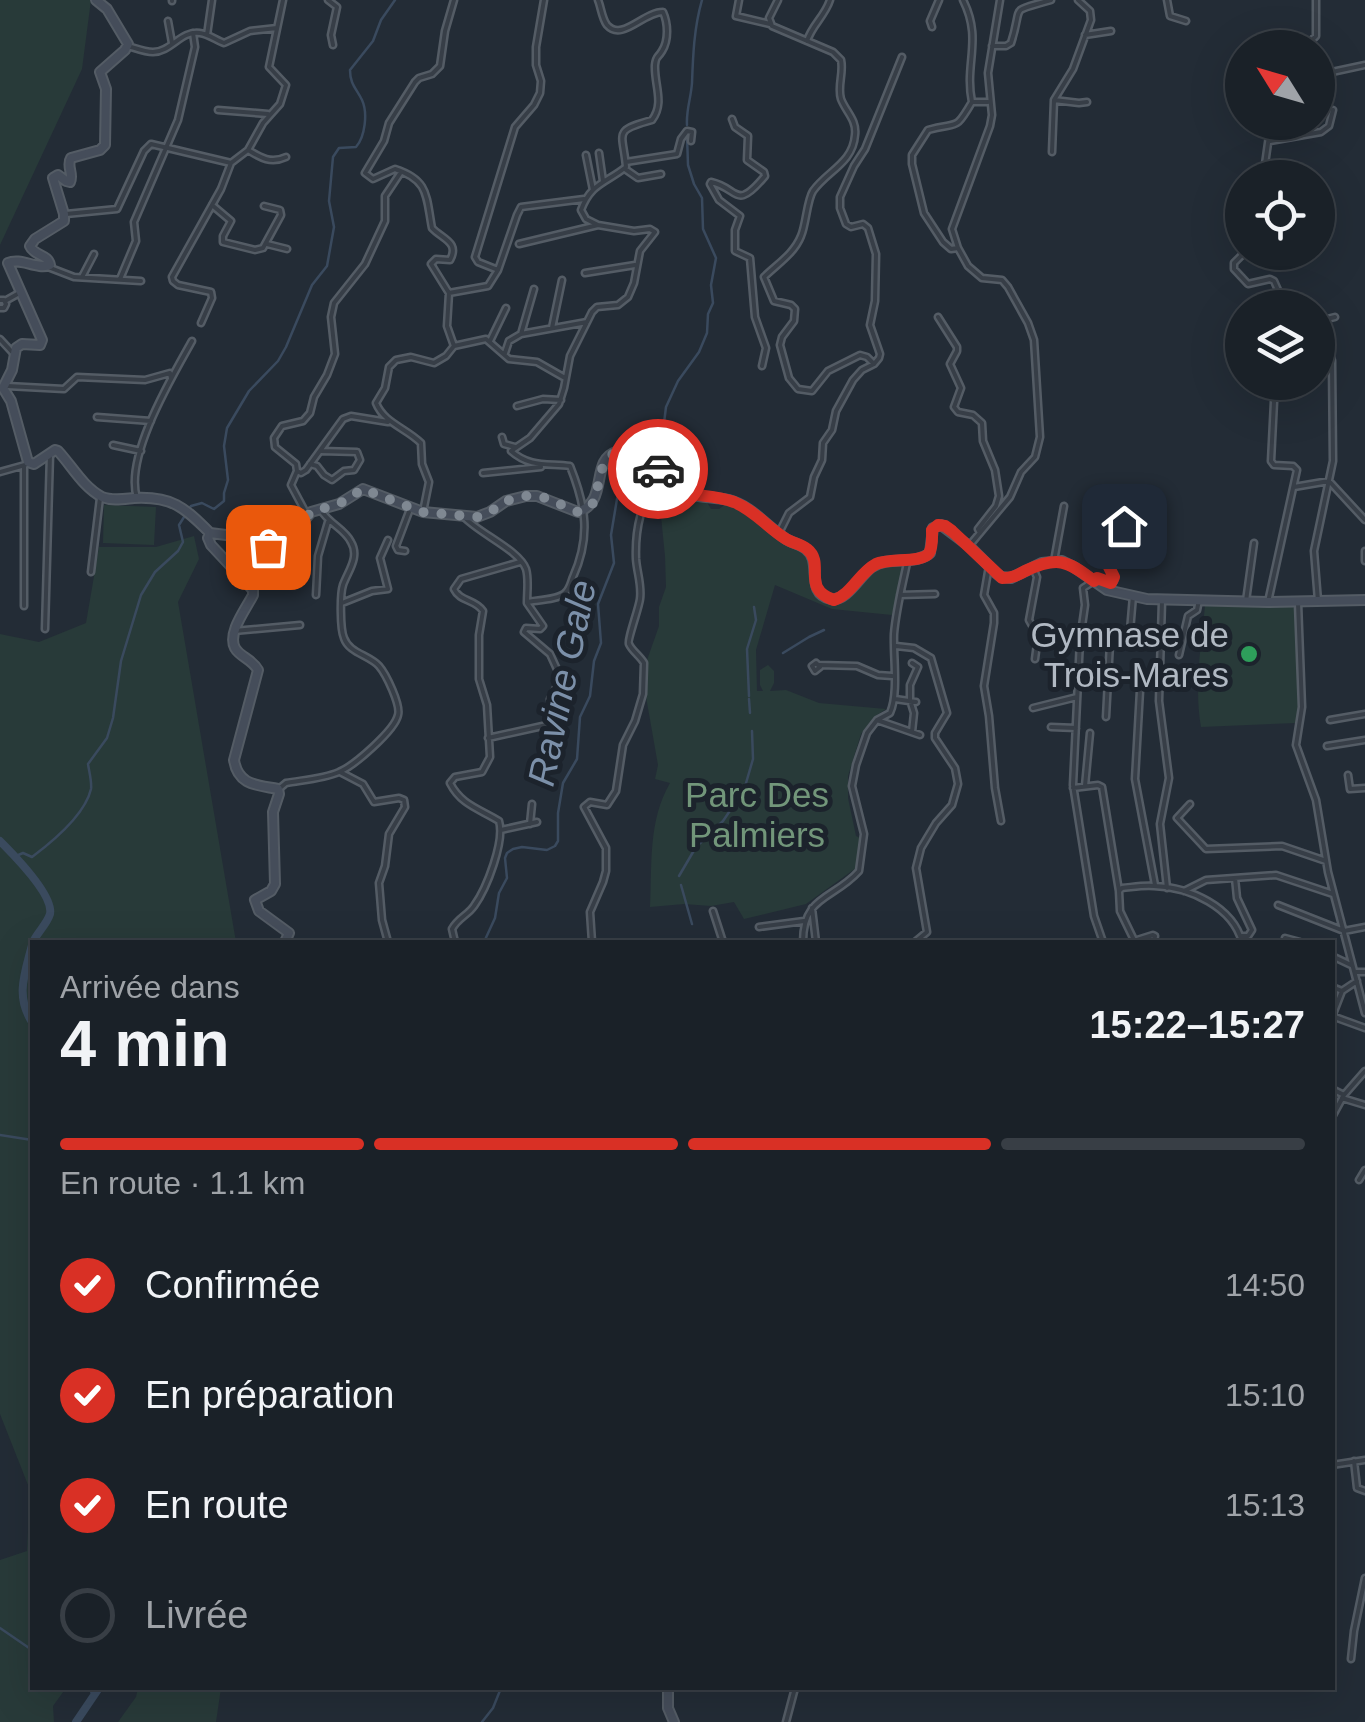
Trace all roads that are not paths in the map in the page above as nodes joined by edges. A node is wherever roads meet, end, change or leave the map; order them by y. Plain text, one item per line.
1 (96, 0) edge
2 (212, 0) edge
3 (284, 0) edge
4 (328, 0) edge
5 (454, 0) edge
6 (544, 0) edge
7 (598, 0) edge
8 (739, 0) edge
9 (778, 0) edge
10 (830, 0) edge
11 (939, 0) edge
12 (963, 0) edge
13 (1000, 0) edge
14 (1051, 0) edge
15 (1078, 0) edge
16 (1167, 0) edge
17 (1316, 0) edge
18 (1041, 2) edge
19 (168, 21) dead end
20 (1186, 21) dead end
21 (770, 24) junction
22 (278, 28) junction
23 (932, 28) dead end
24 (1316, 30) edge
25 (1111, 31) dead end
26 (192, 33) junction
27 (206, 35) junction
28 (1085, 35) junction
29 (807, 41) junction
30 (172, 44) junction
31 (333, 45) dead end
32 (128, 46) junction
33 (992, 46) junction
34 (902, 57) dead end
35 (1365, 65) edge
36 (1335, 71) edge
37 (1054, 100) junction
38 (972, 102) junction
39 (990, 102) junction
40 (1087, 102) dead end
41 (218, 110) dead end
42 (271, 114) junction
43 (732, 119) dead end
44 (1276, 140) edge
45 (691, 141) dead end
46 (1270, 141) joint
47 (166, 148) junction
48 (248, 150) junction
49 (1052, 152) dead end
50 (599, 153) dead end
51 (586, 155) dead end
52 (286, 157) dead end
53 (1267, 160) edge
54 (626, 162) junction
55 (231, 163) junction
56 (624, 169) junction
57 (402, 172) junction
58 (662, 174) dead end
59 (602, 180) junction
60 (594, 190) junction
61 (586, 199) junction
62 (212, 206) junction
63 (264, 206) dead end
64 (64, 214) junction
65 (598, 225) junction
66 (265, 244) junction
67 (518, 244) dead end
68 (958, 248) junction
69 (287, 249) dead end
70 (94, 254) dead end
71 (637, 265) junction
72 (48, 267) junction
73 (498, 270) junction
74 (1235, 270) edge
75 (586, 273) dead end
76 (764, 276) junction
77 (82, 277) junction
78 (753, 278) junction
79 (120, 279) junction
80 (562, 280) dead end
81 (141, 282) dead end
82 (534, 288) dead end
83 (1278, 290) edge
84 (22, 292) junction
85 (448, 293) junction
86 (3, 301) edge
87 (0, 308) edge
88 (506, 308) dead end
89 (938, 317) dead end
90 (587, 322) junction
91 (201, 323) dead end
92 (552, 328) junction
93 (521, 334) junction
94 (0, 340) edge
95 (192, 341) dead end
96 (490, 341) junction
97 (454, 346) junction
98 (14, 353) junction
99 (505, 353) junction
100 (874, 364) junction
101 (762, 366) dead end
102 (170, 378) junction
103 (566, 378) junction
104 (2, 386) edge
105 (561, 400) junction
106 (1274, 400) edge
107 (1333, 400) edge
108 (516, 406) dead end
109 (97, 417) dead end
110 (150, 421) junction
111 (391, 422) junction
112 (502, 437) dead end
113 (114, 445) dead end
114 (515, 447) junction
115 (141, 451) junction
116 (320, 451) junction
117 (50, 454) junction
118 (312, 461) junction
119 (26, 464) junction
120 (546, 466) junction
121 (297, 471) junction
122 (0, 472) edge
123 (483, 473) dead end
124 (664, 479) junction
125 (1330, 481) junction
126 (1294, 488) junction
127 (1105, 491) dead end
128 (100, 496) junction
129 (137, 498) junction
130 (1064, 506) dead end
131 (320, 509) junction
132 (410, 509) junction
133 (583, 511) junction
134 (422, 512) junction
135 (307, 515) junction
136 (464, 516) junction
137 (1365, 520) edge
138 (328, 521) junction
139 (210, 533) junction
140 (778, 533) junction
141 (980, 533) junction
142 (388, 540) dead end
143 (1254, 543) dead end
144 (969, 546) junction
145 (405, 551) dead end
146 (1365, 552) edge
147 (908, 559) junction
148 (1054, 561) junction
149 (520, 562) junction
150 (1365, 562) edge
151 (989, 566) junction
152 (1033, 568) junction
153 (91, 572) dead end
154 (1094, 581) junction
155 (935, 594) dead end
156 (900, 595) junction
157 (316, 596) dead end
158 (1133, 596) junction
159 (1162, 600) junction
160 (1198, 600) junction
161 (1365, 600) edge
162 (1246, 601) junction
163 (1318, 601) junction
164 (527, 602) junction
165 (1268, 602) junction
166 (1298, 602) junction
167 (342, 603) junction
168 (24, 606) dead end
169 (300, 625) dead end
170 (45, 629) dead end
171 (234, 631) junction
172 (894, 646) junction
173 (1179, 654) dead end
174 (1035, 659) dead end
175 (912, 663) dead end
176 (819, 665) dead end
177 (1141, 673) dead end
178 (894, 676) junction
179 (1077, 697) junction
180 (895, 699) junction
181 (913, 701) junction
182 (1033, 708) dead end
183 (1365, 714) edge
184 (1106, 717) dead end
185 (877, 720) junction
186 (1330, 720) dead end
187 (1051, 727) dead end
188 (1076, 728) junction
189 (912, 732) junction
190 (1090, 734) dead end
191 (920, 735) dead end
192 (488, 738) junction
193 (1365, 740) edge
194 (1327, 746) dead end
195 (340, 772) junction
196 (1348, 775) dead end
197 (1085, 786) junction
198 (1073, 788) junction
199 (1365, 788) edge
200 (278, 790) junction
201 (532, 804) dead end
202 (1190, 804) dead end
203 (1001, 821) dead end
204 (501, 830) junction
205 (1326, 861) junction
206 (1234, 878) junction
207 (1156, 886) junction
208 (1167, 888) junction
209 (1119, 891) junction
210 (1184, 892) junction
211 (1333, 894) junction
212 (1278, 905) dead end
213 (812, 908) junction
214 (714, 911) dead end
215 (804, 921) junction
216 (759, 927) dead end
217 (1365, 927) edge
218 (1344, 930) junction
219 (1285, 938) dead end
220 (286, 940) edge
221 (387, 940) edge
222 (455, 940) edge
223 (592, 940) edge
224 (721, 940) edge
225 (802, 940) edge
226 (816, 940) edge
227 (918, 940) edge
228 (1102, 940) edge
229 (1134, 940) edge
230 (1242, 940) edge
231 (1292, 940) edge
232 (1335, 958) edge
233 (1354, 969) junction
234 (1365, 972) edge
235 (1357, 981) junction
236 (1335, 988) edge
237 (1342, 991) junction
238 (1335, 1008) edge
239 (1365, 1013) edge
240 (1335, 1017) edge
241 (1365, 1028) edge
242 (1365, 1071) edge
243 (1335, 1091) edge
244 (1343, 1096) junction
245 (1365, 1105) edge
246 (1335, 1111) edge
247 (1365, 1170) edge
248 (1359, 1180) dead end
249 (1365, 1460) edge
250 (1354, 1461) junction
251 (1335, 1464) edge
252 (1365, 1491) edge
253 (1365, 1578) edge
254 (1351, 1659) dead end
255 (668, 1690) edge
256 (794, 1690) edge
257 (674, 1722) edge
258 (786, 1722) edge

1 - 32 main road
2 - 27 street
3 - 22 street
4 - 31 street
5 - 57 street
6 - 73 street
7 - 54 street
8 - 21 street
9 - 21 street
10 - 29 street
11 - 23 street
12 - 38 street
13 - 33 street
14 - 18 street
15 - 28 street
16 - 20 street
17 - 24 street
18 - 33 street
19 - 30 street
21 - 29 street
22 - 27 street
22 - 42 street
25 - 28 street
26 - 27 street
26 - 30 street
26 - 47 street
28 - 37 street
29 - 76 street
30 - 32 street
32 - 64 main road
33 - 39 street
34 - 100 street
35 - 36 street
37 - 40 street
37 - 49 street
38 - 39 street
38 - 68 street
39 - 68 street
41 - 42 street
42 - 48 street
43 - 78 street
44 - 46 street
45 - 54 street
46 - 53 street
47 - 55 street
47 - 64 street
47 - 79 street
48 - 52 street
48 - 55 street
50 - 59 street
51 - 60 street
54 - 56 street
55 - 62 street
56 - 58 street
56 - 59 street
57 - 85 street
57 - 121 street
59 - 60 street
60 - 61 street
61 - 65 street
61 - 73 street
62 - 66 street
62 - 91 street
63 - 66 street
64 - 72 main road
65 - 67 street
65 - 71 street
66 - 69 street
68 - 141 street
70 - 77 street
71 - 75 street
71 - 90 street
72 - 77 street
72 - 84 main road
73 - 85 street
74 - 83 street
76 - 78 street
76 - 100 street
77 - 79 street
78 - 101 street
79 - 81 street
80 - 92 street
82 - 93 street
84 - 86 street
84 - 98 main road
85 - 97 street
86 - 87 street
88 - 96 street
89 - 141 street
90 - 92 street
90 - 103 street
92 - 93 street
93 - 99 street
94 - 98 street
95 - 102 street
96 - 97 street
96 - 99 street
97 - 111 street
98 - 104 main road
99 - 103 street
100 - 140 street
102 - 104 street
102 - 110 street
103 - 105 street
104 - 119 main road
105 - 108 street
105 - 114 street
106 - 126 street
107 - 125 street
109 - 110 street
110 - 115 street
111 - 116 street
111 - 134 street
112 - 114 street
113 - 115 street
114 - 120 street
115 - 129 street
116 - 118 street
116 - 118 street
117 - 119 main road
117 - 128 main road
117 - 170 street
118 - 121 street
119 - 122 street
119 - 168 street
120 - 123 street
120 - 133 street
121 - 135 street
124 - 133 main road
124 - 140 main road
124 - 223 street
125 - 126 street
125 - 137 street
125 - 163 street
126 - 165 street
127 - 154 street
128 - 129 main road
128 - 153 street
129 - 139 main road
130 - 148 street
131 - 132 main road
131 - 135 main road
131 - 138 street
132 - 134 main road
132 - 145 street
133 - 136 main road
133 - 164 street
134 - 136 main road
135 - 139 main road
136 - 149 street
138 - 157 street
138 - 167 street
139 - 171 main road
140 - 147 main road
141 - 144 street
142 - 167 street
143 - 162 street
144 - 147 main road
144 - 151 main road
146 - 150 street
147 - 156 street
148 - 152 main road
148 - 154 main road
149 - 164 street
149 - 192 street
151 - 152 main road
151 - 203 street
152 - 174 street
154 - 158 main road
154 - 179 street
155 - 156 street
156 - 172 street
158 - 159 main road
158 - 184 street
159 - 160 main road
159 - 208 street
160 - 162 main road
160 - 173 street
161 - 163 main road
162 - 165 main road
163 - 166 main road
164 - 192 street
165 - 166 main road
166 - 205 street
167 - 195 street
169 - 171 street
171 - 200 main road
172 - 178 street
172 - 227 street
175 - 181 street
176 - 178 street
177 - 207 street
178 - 180 street
179 - 182 street
179 - 188 street
180 - 181 street
180 - 185 street
181 - 189 street
183 - 186 street
185 - 189 street
185 - 213 street
187 - 188 street
188 - 198 street
189 - 191 street
190 - 197 street
192 - 204 street
193 - 194 street
195 - 200 street
195 - 221 street
196 - 199 street
197 - 198 street
197 - 209 street
198 - 228 street
200 - 220 main road
201 - 204 street
202 - 205 street
204 - 222 street
205 - 211 street
206 - 210 street
206 - 211 street
206 - 230 street
207 - 208 street
207 - 209 street
208 - 210 street
209 - 229 street
210 - 230 street
211 - 218 street
212 - 218 street
213 - 215 street
213 - 226 street
214 - 224 street
215 - 216 street
215 - 225 street
217 - 218 street
218 - 233 street
219 - 231 street
232 - 233 street
233 - 234 street
233 - 235 street
235 - 237 street
235 - 239 street
236 - 237 street
237 - 238 street
240 - 241 street
242 - 244 street
243 - 244 street
244 - 245 street
244 - 246 street
247 - 248 street
249 - 250 street
250 - 251 street
250 - 252 street
253 - 254 street
255 - 257 main road
256 - 258 street

